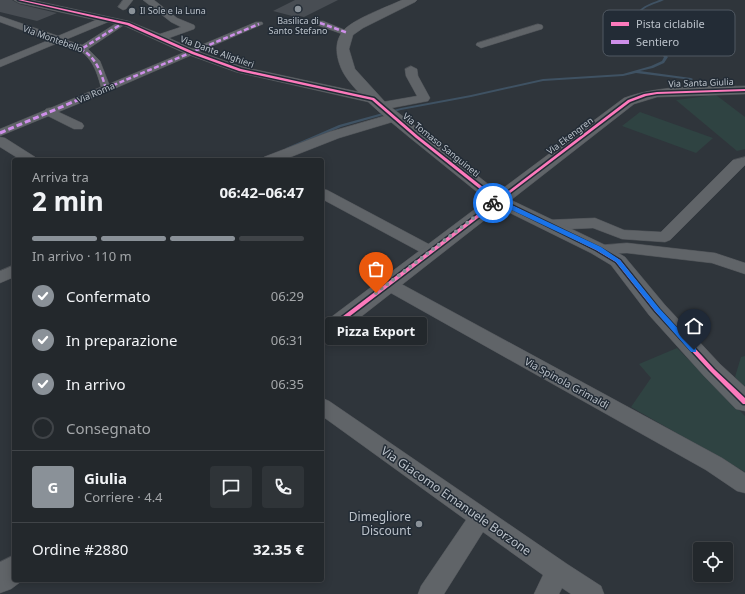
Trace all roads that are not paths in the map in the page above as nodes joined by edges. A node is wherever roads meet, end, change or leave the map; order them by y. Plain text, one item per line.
1 (19, 0) edge
2 (148, 0) edge
3 (411, 0) edge
4 (0, 20) edge
5 (105, 20) junction
6 (123, 23) junction
7 (320, 23) dead end
8 (259, 24) dead end
9 (538, 27) dead end
10 (348, 34) junction
11 (160, 38) junction
12 (59, 40) junction
13 (481, 45) dead end
14 (82, 48) junction
15 (193, 53) junction
16 (0, 64) edge
17 (411, 69) dead end
18 (106, 89) junction
19 (745, 90) edge
20 (657, 93) joint
21 (385, 109) junction
22 (50, 112) junction
23 (78, 126) dead end
24 (0, 133) edge
25 (0, 141) edge
26 (24, 157) edge
27 (275, 158) edge
28 (745, 161) edge
29 (324, 194) edge
30 (497, 200) junction
31 (548, 225) junction
32 (598, 249) junction
33 (430, 251) junction
34 (745, 269) edge
35 (12, 271) edge
36 (0, 278) edge
37 (388, 284) junction
38 (324, 333) edge
39 (745, 402) edge
40 (324, 407) edge
41 (745, 484) edge
42 (480, 518) junction
43 (12, 570) edge
44 (558, 572) junction
45 (0, 579) edge
46 (430, 594) edge
47 (546, 594) edge
48 (592, 594) edge

1 - 5 street, Via Dante Alighieri
2 - 11 street
3 - 10 street
4 - 12 street, Via Montebello
5 - 6 street, Via Dante Alighieri
5 - 12 street
6 - 11 street, Via Dante Alighieri
6 - 14 street
7 - 10 street
8 - 15 street, Via Roma
9 - 13 street
10 - 21 street, Via Tomaso Sanguineti
11 - 15 street, Via Dante Alighieri
12 - 14 street, Via Montebello
12 - 16 street
14 - 18 street, Via Montebello
15 - 18 street, Via Roma
15 - 21 street, Via Dante Alighieri
17 - 21 street
18 - 22 street, Via Roma
19 - 20 street, Via Santa Giulia
20 - 30 street, Via Ekengren
21 - 27 street
21 - 30 street, Via Tomaso Sanguineti
22 - 23 street
22 - 24 street, Via Roma
25 - 26 street
28 - 31 street
29 - 33 street
30 - 31 street, Via Tomaso Sanguineti
30 - 33 street, Via Ekengren
31 - 32 street, Via Tomaso Sanguineti
32 - 34 street
32 - 39 street, Via Tomaso Sanguineti
33 - 37 street, Via Ekengren
35 - 36 street
37 - 38 street, Via Ekengren
37 - 41 street, Via Spinola Grimaldi
40 - 42 street, Via Giacomo Emanuele Borzone
42 - 44 street, Via Giacomo Emanuele Borzone
42 - 46 street
43 - 45 street
44 - 47 street
44 - 48 street, Via Giacomo Emanuele Borzone

